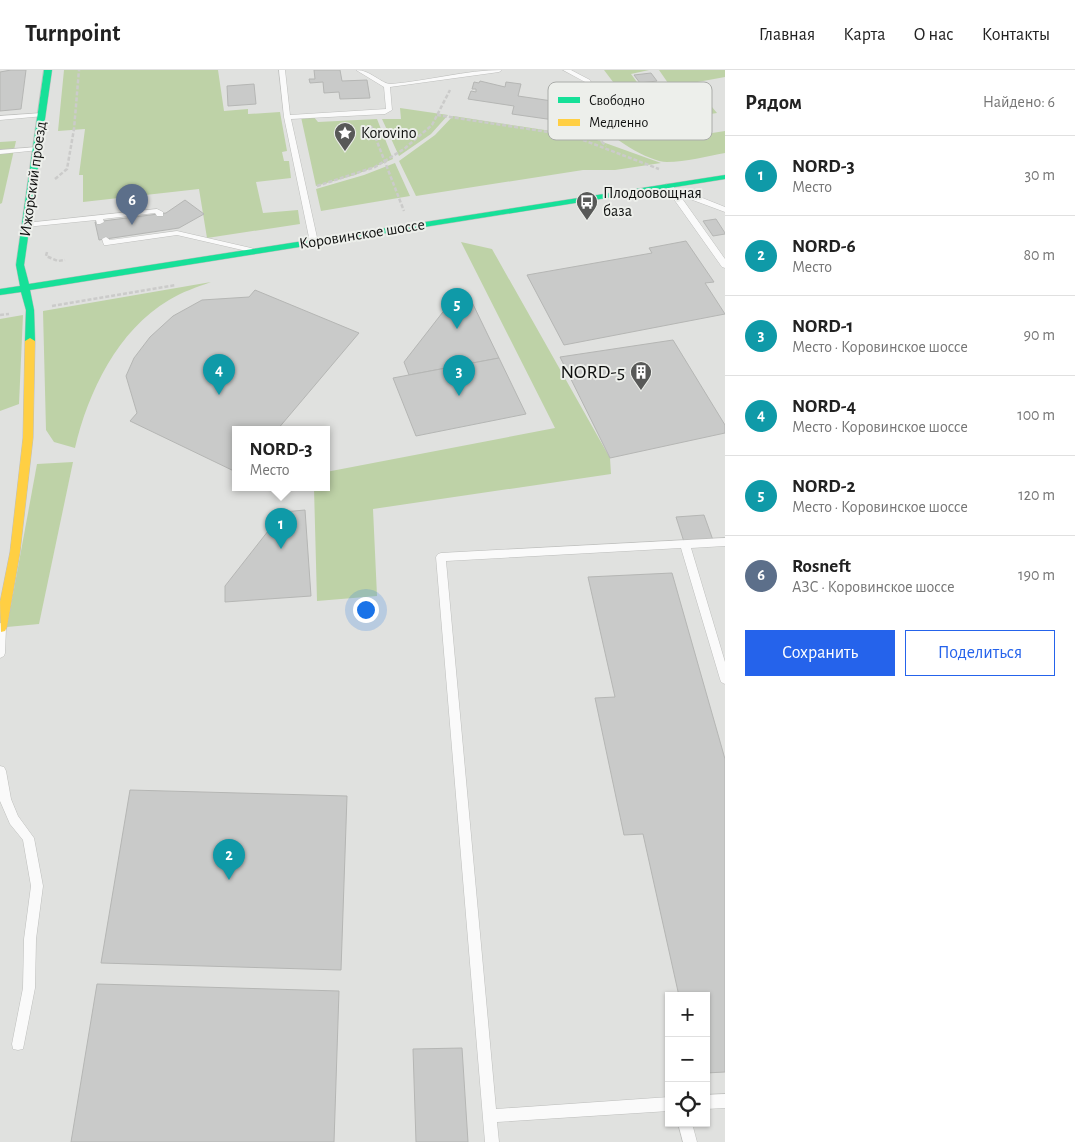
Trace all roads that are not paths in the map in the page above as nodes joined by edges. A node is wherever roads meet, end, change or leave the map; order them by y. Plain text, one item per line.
1 (48, 70) edge
2 (282, 70) edge
3 (359, 70) edge
4 (499, 70) edge
5 (566, 70) edge
6 (589, 82) edge
7 (387, 86) junction
8 (42, 115) junction
9 (287, 117) junction
10 (0, 118) edge
11 (37, 148) junction
12 (0, 152) edge
13 (725, 177) edge
14 (672, 190) junction
15 (725, 210) edge
16 (160, 214) dead end
17 (26, 225) junction
18 (106, 239) dead end
19 (314, 242) junction
20 (257, 251) junction
21 (725, 265) edge
22 (25, 288) junction
23 (0, 292) edge
24 (725, 542) edge
25 (685, 545) junction
26 (1, 627) joint
27 (0, 653) edge
28 (725, 679) edge
29 (0, 771) edge
30 (18, 1044) dead end
31 (725, 1101) edge
32 (710, 1102) edge
33 (665, 1104) edge
34 (490, 1116) junction
35 (687, 1127) edge
36 (492, 1142) edge
37 (690, 1142) edge

1 - 8 street, Ижорский проезд
2 - 9 lane
3 - 7 lane
4 - 7 lane
5 - 6 lane
7 - 9 lane
8 - 10 lane
8 - 11 street, Ижорский проезд
9 - 19 lane
11 - 12 lane
11 - 17 street, Ижорский проезд
13 - 14 street, Коровинское шоссе
14 - 15 lane
14 - 19 street, Коровинское шоссе
14 - 21 lane
16 - 17 lane
17 - 22 street, Ижорский проезд
18 - 20 lane
19 - 20 street, Коровинское шоссе
20 - 22 street, Коровинское шоссе
22 - 23 street, Коровинское шоссе
22 - 26 street, Ижорский проезд
24 - 25 lane
25 - 28 lane
25 - 34 lane
26 - 27 lane
29 - 30 lane
31 - 32 lane
33 - 34 lane
34 - 36 lane
35 - 37 lane

